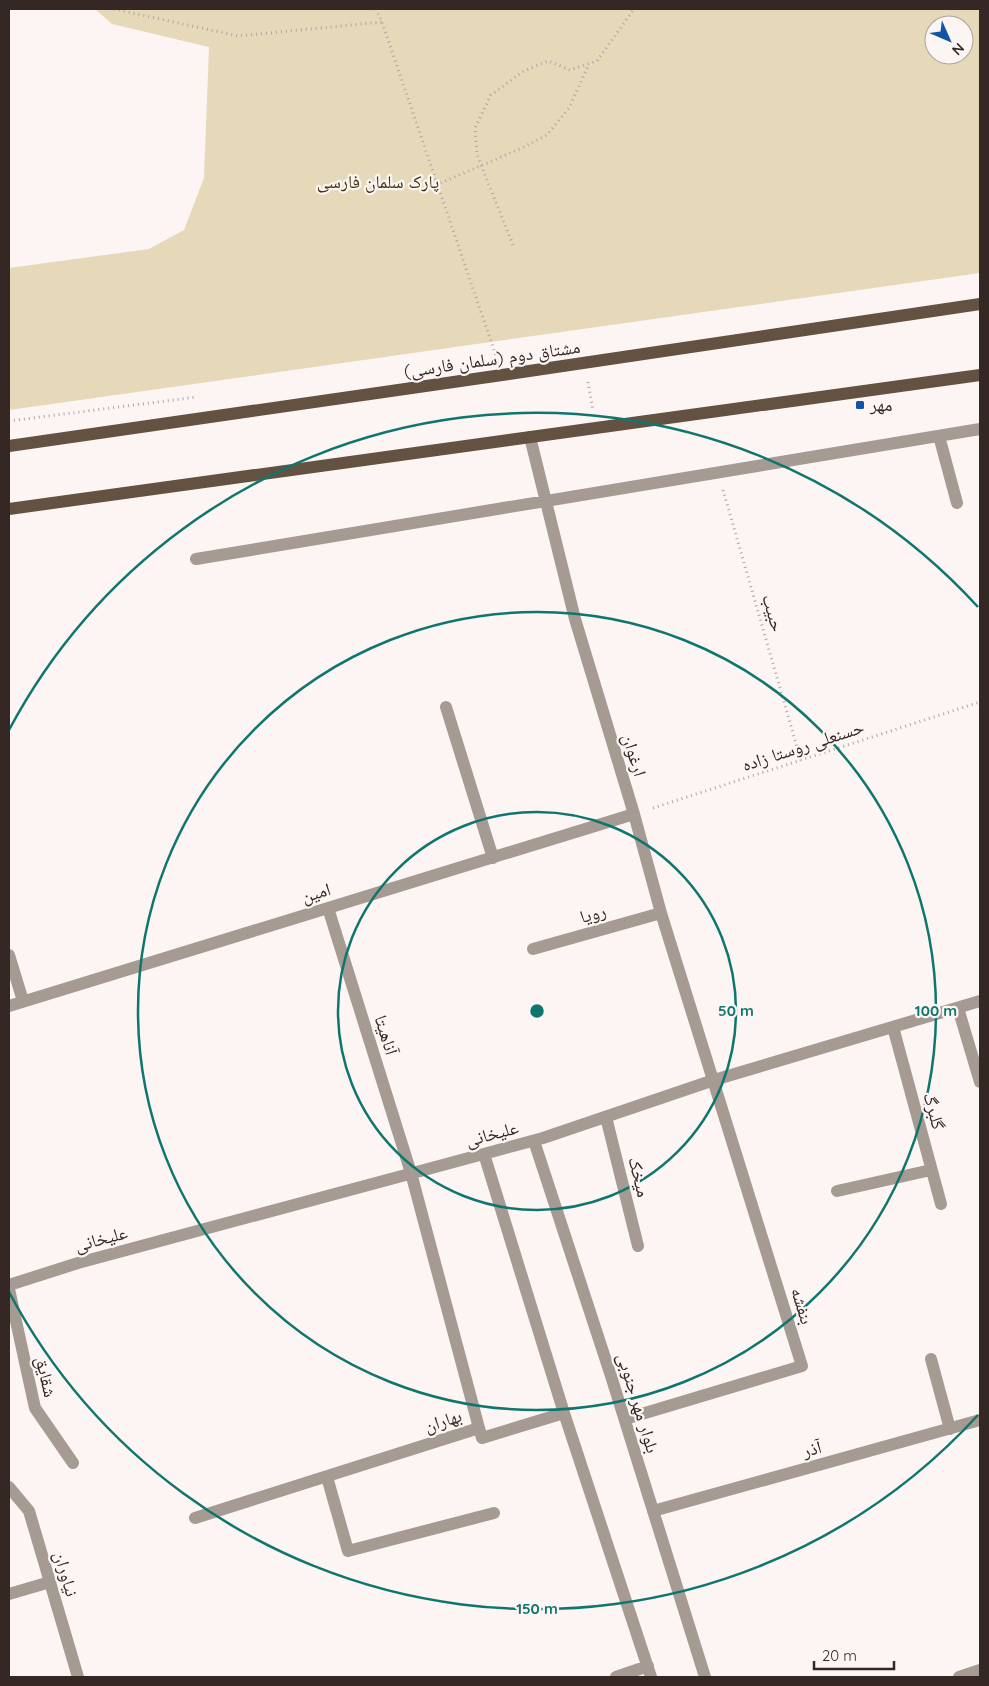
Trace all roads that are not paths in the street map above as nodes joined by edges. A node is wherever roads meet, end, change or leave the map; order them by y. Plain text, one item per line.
1 (980, 304) edge
2 (980, 375) edge
3 (980, 429) edge
4 (530, 436) junction
5 (939, 436) junction
6 (9, 446) edge
7 (546, 500) junction
8 (957, 503) dead end
9 (9, 509) edge
10 (196, 559) dead end
11 (446, 707) dead end
12 (634, 814) junction
13 (493, 858) junction
14 (328, 908) junction
15 (661, 913) junction
16 (533, 949) dead end
17 (9, 954) edge
18 (23, 1001) junction
19 (980, 1001) edge
20 (9, 1006) edge
21 (958, 1008) junction
22 (893, 1027) junction
23 (714, 1080) junction
24 (980, 1082) edge
25 (606, 1117) junction
26 (534, 1141) junction
27 (484, 1154) junction
28 (931, 1170) junction
29 (411, 1173) junction
30 (837, 1191) dead end
31 (941, 1204) dead end
32 (638, 1246) dead end
33 (9, 1285) edge
34 (9, 1289) edge
35 (931, 1359) dead end
36 (564, 1413) junction
37 (625, 1419) junction
38 (980, 1420) edge
39 (479, 1428) junction
40 (950, 1430) junction
41 (73, 1462) dead end
42 (327, 1476) junction
43 (9, 1487) edge
44 (653, 1511) junction
45 (494, 1513) dead end
46 (195, 1518) dead end
47 (50, 1582) junction
48 (9, 1594) edge
49 (980, 1670) edge
50 (649, 1671) edge
51 (78, 1677) edge
52 (616, 1677) edge
53 (705, 1677) edge
54 (958, 1677) edge

1 - 6 main road, مشتاق دوم (سلمان فارسی)
2 - 4 main road
3 - 5 street
4 - 7 street, ارغوان
4 - 9 main road
5 - 7 street
5 - 8 street
7 - 10 street
7 - 12 street, ارغوان
11 - 13 street
12 - 13 street, امین
12 - 15 street, ارغوان
13 - 14 street, امین
14 - 18 street, امین
14 - 29 street, آناهیتا
15 - 16 street, رویا
15 - 23 street, ارغوان
17 - 18 street
18 - 20 street, امین
19 - 21 street, علیخانی
21 - 22 street, علیخانی
21 - 24 street
22 - 23 street, علیخانی
22 - 28 street, گلبرگ
23 - 25 street, علیخانی
23 - 37 street, بنفشه
25 - 26 street, علیخانی
25 - 32 street, میخک
26 - 27 street, علیخانی
26 - 37 street, بلوار مهر جنوبی
27 - 29 street, علیخانی
27 - 36 street
28 - 30 street
28 - 31 street, گلبرگ
29 - 33 street, علیخانی
29 - 39 street, بهاران
34 - 41 street, شقایق
35 - 40 street
36 - 39 street
36 - 50 street
37 - 44 street, بلوار مهر جنوبی
38 - 40 street, آذر
39 - 42 street, بهاران
40 - 44 street, آذر
42 - 45 street
42 - 46 street, بهاران
43 - 47 street, نیاوران
44 - 53 street, بلوار مهر جنوبی
47 - 48 street
47 - 51 street, نیاوران
49 - 54 street
50 - 52 street

